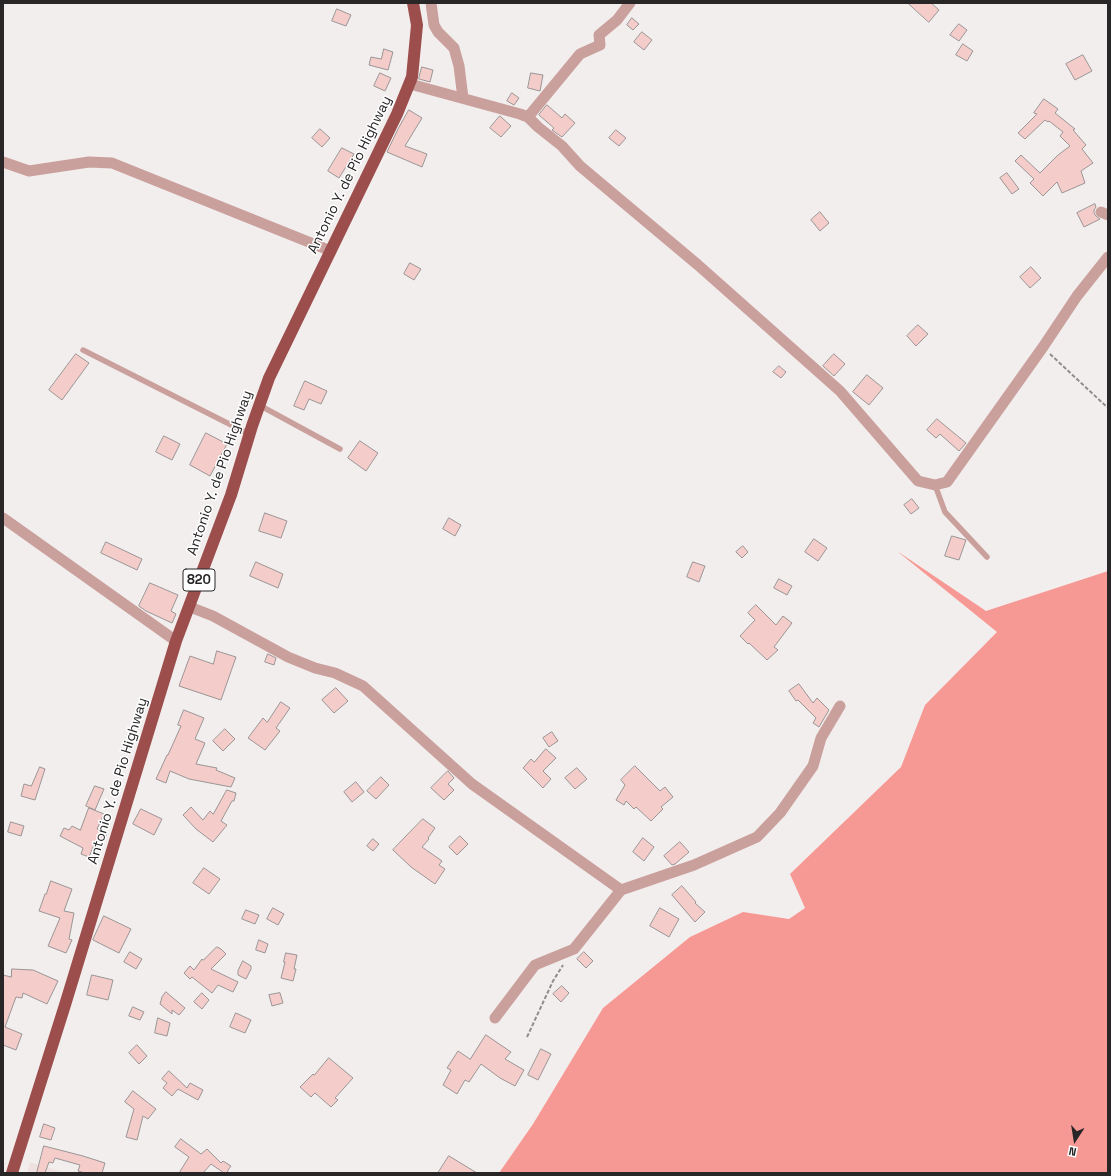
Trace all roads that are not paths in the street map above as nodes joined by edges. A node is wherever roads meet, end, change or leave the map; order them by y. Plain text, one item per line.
1 (413, 3) edge
2 (431, 3) edge
3 (630, 3) edge
4 (410, 84) junction
5 (463, 98) junction
6 (528, 117) junction
7 (3, 162) edge
8 (331, 251) junction
9 (1108, 257) edge
10 (83, 350) dead end
11 (259, 405) junction
12 (249, 434) junction
13 (340, 449) dead end
14 (935, 485) junction
15 (3, 518) edge
16 (987, 557) dead end
17 (190, 606) junction
18 (176, 641) junction
19 (840, 706) dead end
20 (621, 890) junction
21 (495, 1018) dead end
22 (12, 1173) edge

1 - 4 highway, Antonio Y. de Pio Highway / 820
2 - 5 street
3 - 6 street
4 - 5 street
4 - 8 highway, Antonio Y. de Pio Highway / 820
5 - 6 street
6 - 14 street
7 - 8 street
8 - 11 highway, Antonio Y. de Pio Highway / 820
9 - 14 street
10 - 12 lane
11 - 12 highway, Antonio Y. de Pio Highway / 820
11 - 13 lane
12 - 17 highway, Antonio Y. de Pio Highway / 820
14 - 16 lane
15 - 18 street
17 - 18 highway, Antonio Y. de Pio Highway / 820
17 - 20 street
18 - 22 highway, Antonio Y. de Pio Highway / 820
19 - 20 street
20 - 21 street

